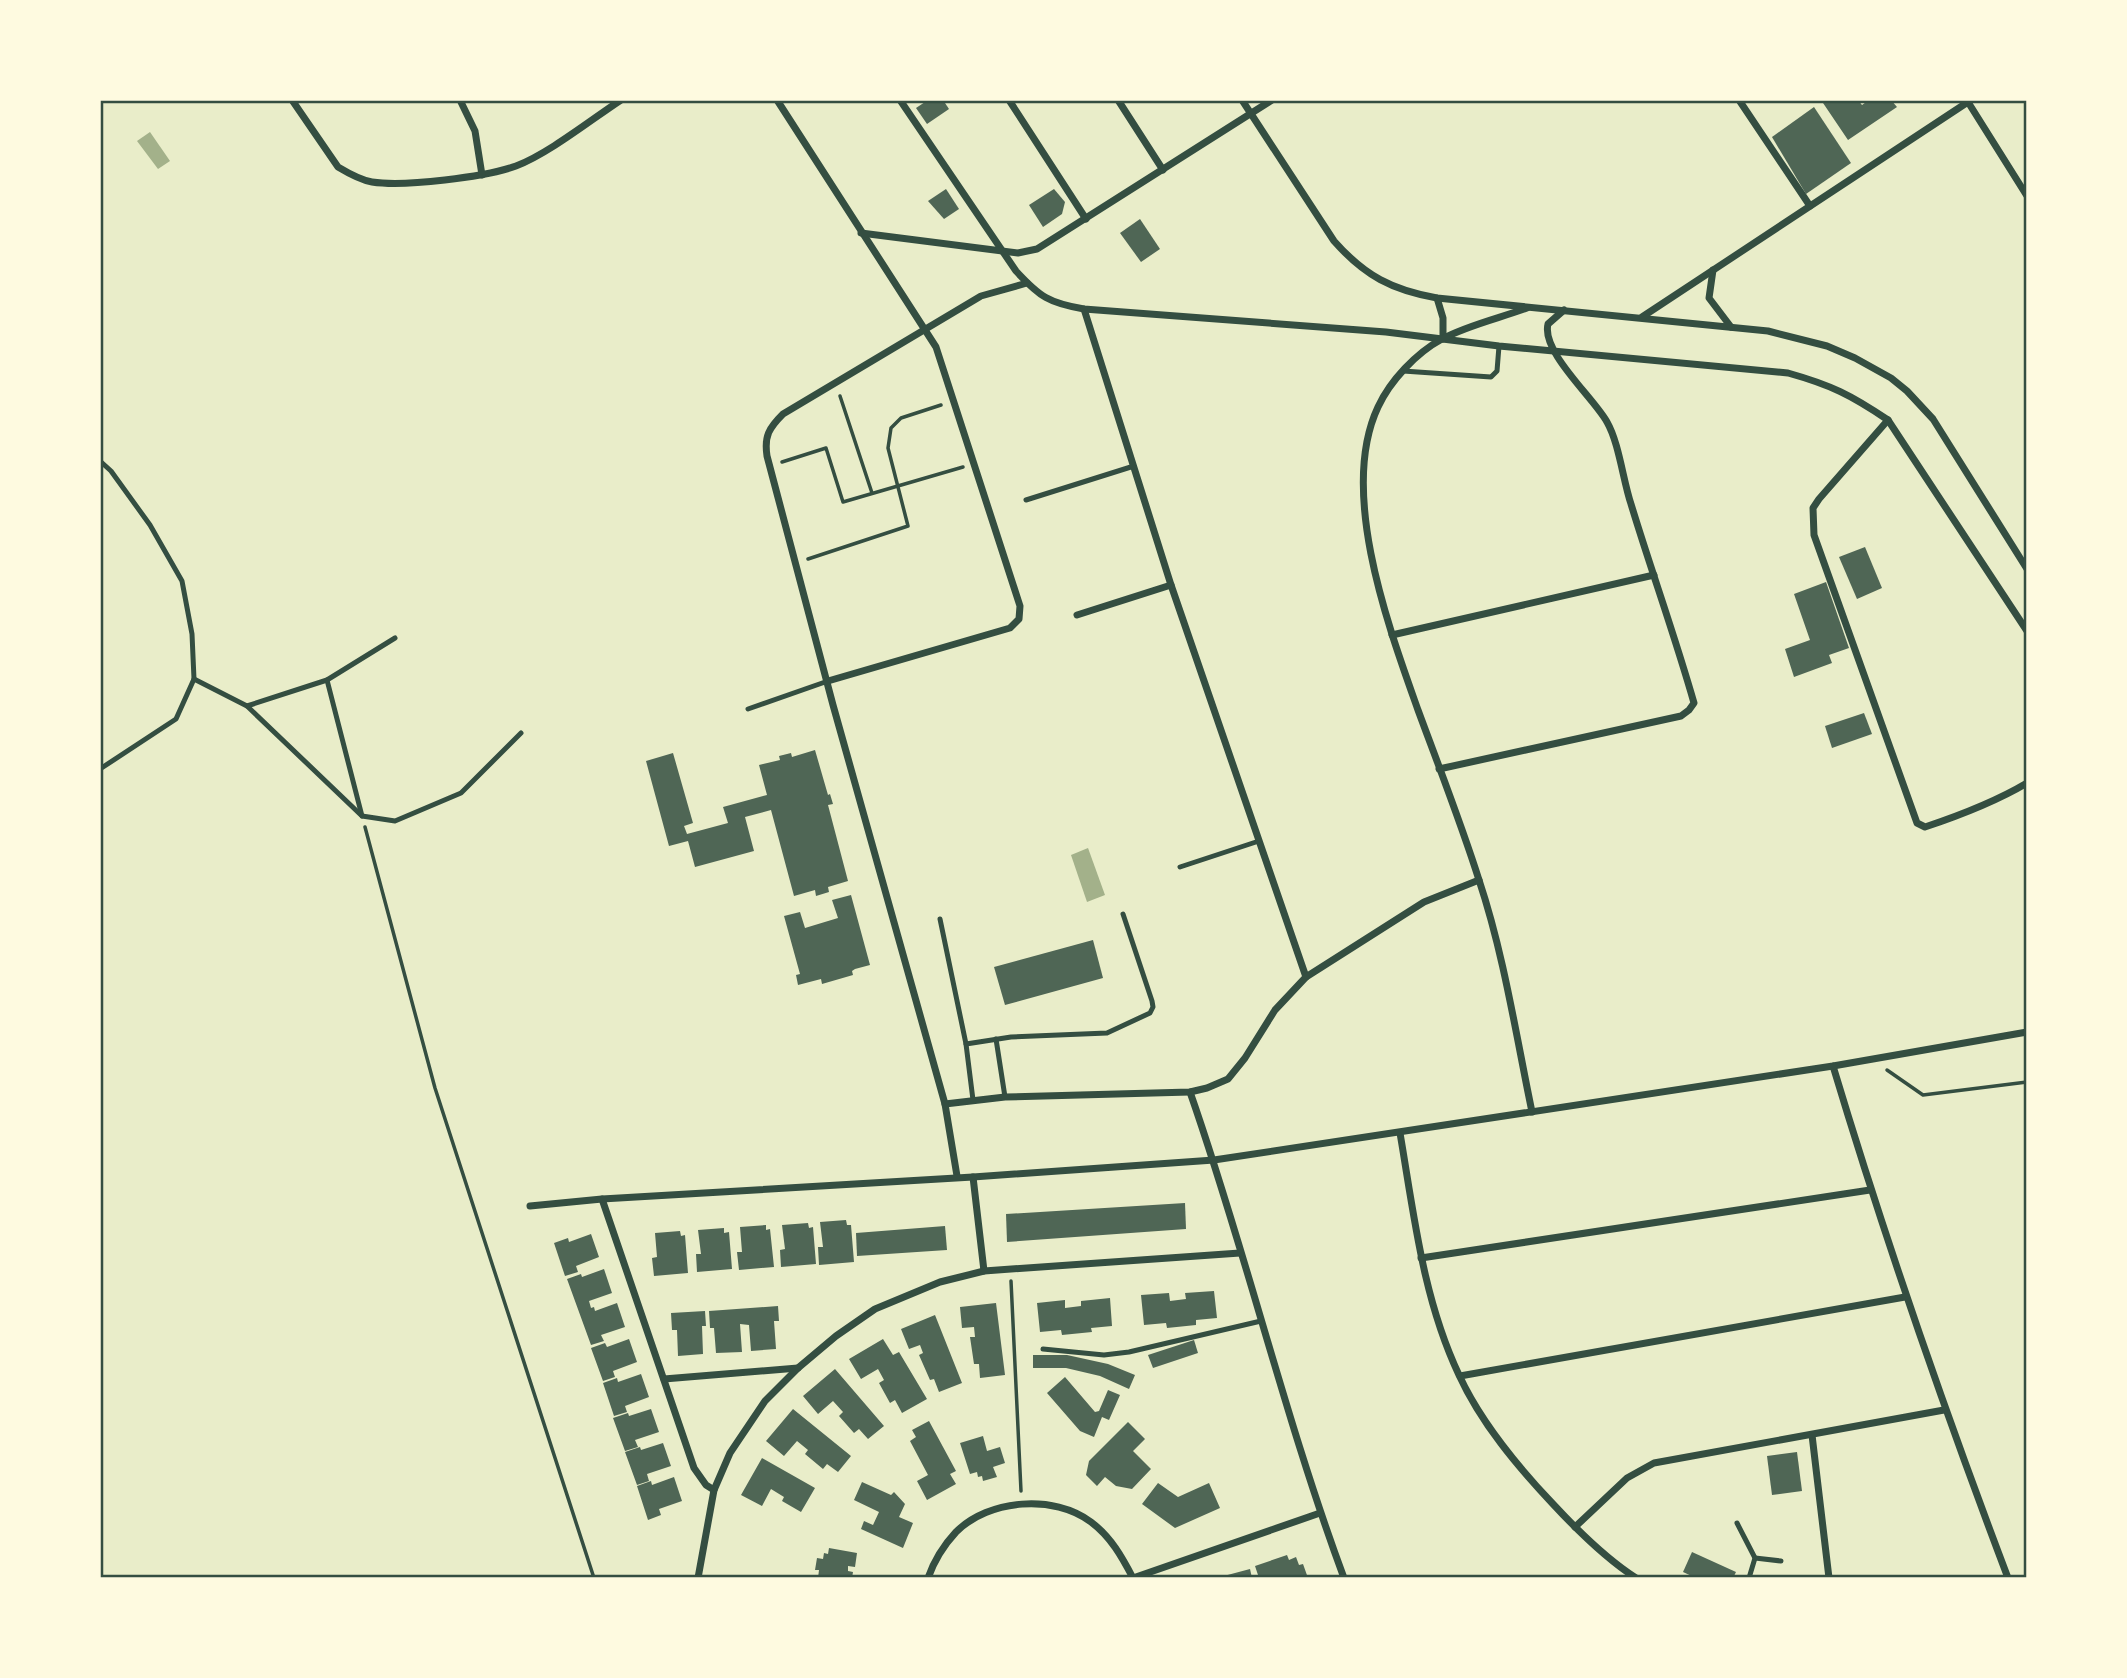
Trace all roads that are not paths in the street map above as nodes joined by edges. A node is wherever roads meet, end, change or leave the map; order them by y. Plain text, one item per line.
1 (292, 100) edge
2 (460, 100) edge
3 (621, 100) edge
4 (778, 100) edge
5 (900, 100) edge
6 (1009, 100) edge
7 (1118, 100) edge
8 (1242, 100) edge
9 (1272, 100) edge
10 (1739, 100) edge
11 (1969, 101) edge
12 (1251, 113) junction
13 (1163, 170) junction
14 (482, 174) junction
15 (2027, 196) edge
16 (1810, 206) junction
17 (1086, 219) junction
18 (861, 233) junction
19 (1002, 251) junction
20 (1713, 270) junction
21 (1027, 283) junction
22 (1437, 298) junction
23 (1530, 307) junction
24 (1084, 309) junction
25 (1565, 310) junction
26 (1642, 317) junction
27 (1731, 327) junction
28 (926, 330) junction
29 (1443, 339) junction
30 (1499, 346) junction
31 (1555, 352) junction
32 (1403, 371) junction
33 (1888, 420) junction
34 (100, 461) edge
35 (1134, 466) junction
36 (1026, 500) dead end
37 (2027, 569) edge
38 (1654, 575) junction
39 (1171, 585) junction
40 (1077, 615) dead end
41 (2027, 631) edge
42 (1392, 635) junction
43 (395, 638) dead end
44 (194, 679) junction
45 (327, 680) junction
46 (828, 681) junction
47 (247, 706) junction
48 (748, 709) dead end
49 (521, 733) dead end
50 (100, 769) edge
51 (1440, 769) junction
52 (2027, 783) edge
53 (362, 816) junction
54 (1259, 841) junction
55 (1181, 867) dead end
56 (1479, 880) junction
57 (1123, 914) dead end
58 (940, 919) dead end
59 (1306, 977) junction
60 (2027, 1032) edge
61 (996, 1039) junction
62 (966, 1044) junction
63 (1833, 1066) junction
64 (1190, 1092) junction
65 (1005, 1097) junction
66 (974, 1100) junction
67 (945, 1104) junction
68 (1531, 1112) junction
69 (1400, 1133) junction
70 (1214, 1160) junction
71 (957, 1176) junction
72 (973, 1177) junction
73 (1870, 1190) junction
74 (602, 1199) junction
75 (530, 1206) dead end
76 (1240, 1252) junction
77 (1421, 1258) junction
78 (984, 1271) junction
79 (1905, 1297) junction
80 (1261, 1321) junction
81 (1043, 1349) dead end
82 (798, 1368) junction
83 (1460, 1376) junction
84 (664, 1379) junction
85 (1944, 1410) junction
86 (1812, 1435) junction
87 (714, 1490) junction
88 (1320, 1513) junction
89 (1737, 1522) dead end
90 (1575, 1527) junction
91 (1755, 1558) junction
92 (1781, 1561) dead end
93 (698, 1578) edge
94 (928, 1578) edge
95 (1133, 1578) edge
96 (1345, 1578) edge
97 (1636, 1578) edge
98 (1749, 1578) edge
99 (1829, 1578) edge
100 (2008, 1578) edge

1 - 14 street
2 - 14 street
3 - 14 street
4 - 18 street
5 - 19 street
6 - 17 street
7 - 13 street
8 - 12 street
9 - 12 street
10 - 16 street
11 - 15 street
11 - 16 street
12 - 13 street
12 - 22 street
13 - 17 street
16 - 20 street
17 - 19 street
18 - 19 street
18 - 28 street
19 - 21 street
20 - 26 street
20 - 27 street
21 - 24 street
21 - 28 street
22 - 23 street
22 - 29 street
23 - 25 street
23 - 29 street
24 - 29 street
24 - 35 street
25 - 26 street
25 - 31 street
26 - 27 street
27 - 37 street
28 - 46 street
28 - 46 street
29 - 30 street
29 - 32 street
30 - 31 street
30 - 32 lane
31 - 33 street
31 - 38 street
32 - 42 street
33 - 41 street
33 - 52 street
34 - 44 lane
35 - 36 lane
35 - 39 street
38 - 42 street
38 - 51 street
39 - 40 street
39 - 54 street
42 - 51 street
43 - 45 lane
44 - 47 lane
44 - 50 lane
45 - 47 lane
45 - 53 lane
46 - 48 lane
46 - 67 street
47 - 53 lane
49 - 53 lane
51 - 56 street
54 - 55 lane
54 - 59 street
56 - 59 street
56 - 68 street
57 - 61 lane
58 - 62 lane
59 - 64 street
60 - 63 street
61 - 62 lane
61 - 65 lane
62 - 66 lane
63 - 68 street
63 - 73 street
64 - 65 street
64 - 70 street
65 - 66 street
66 - 67 street
67 - 71 street
68 - 69 street
69 - 70 street
69 - 77 street
70 - 72 street
70 - 76 street
71 - 72 street
71 - 74 street
72 - 78 street
73 - 77 street
73 - 79 street
74 - 75 street
74 - 84 street
76 - 78 street
76 - 80 street
77 - 83 street
78 - 82 street
79 - 83 street
79 - 85 street
80 - 81 lane
80 - 88 street
82 - 84 street
82 - 87 street
83 - 90 street
84 - 87 street
85 - 86 street
85 - 100 street
86 - 90 street
86 - 99 street
87 - 93 street
88 - 95 street
88 - 96 street
89 - 91 lane
90 - 97 street
91 - 92 lane
91 - 98 lane
94 - 95 street

